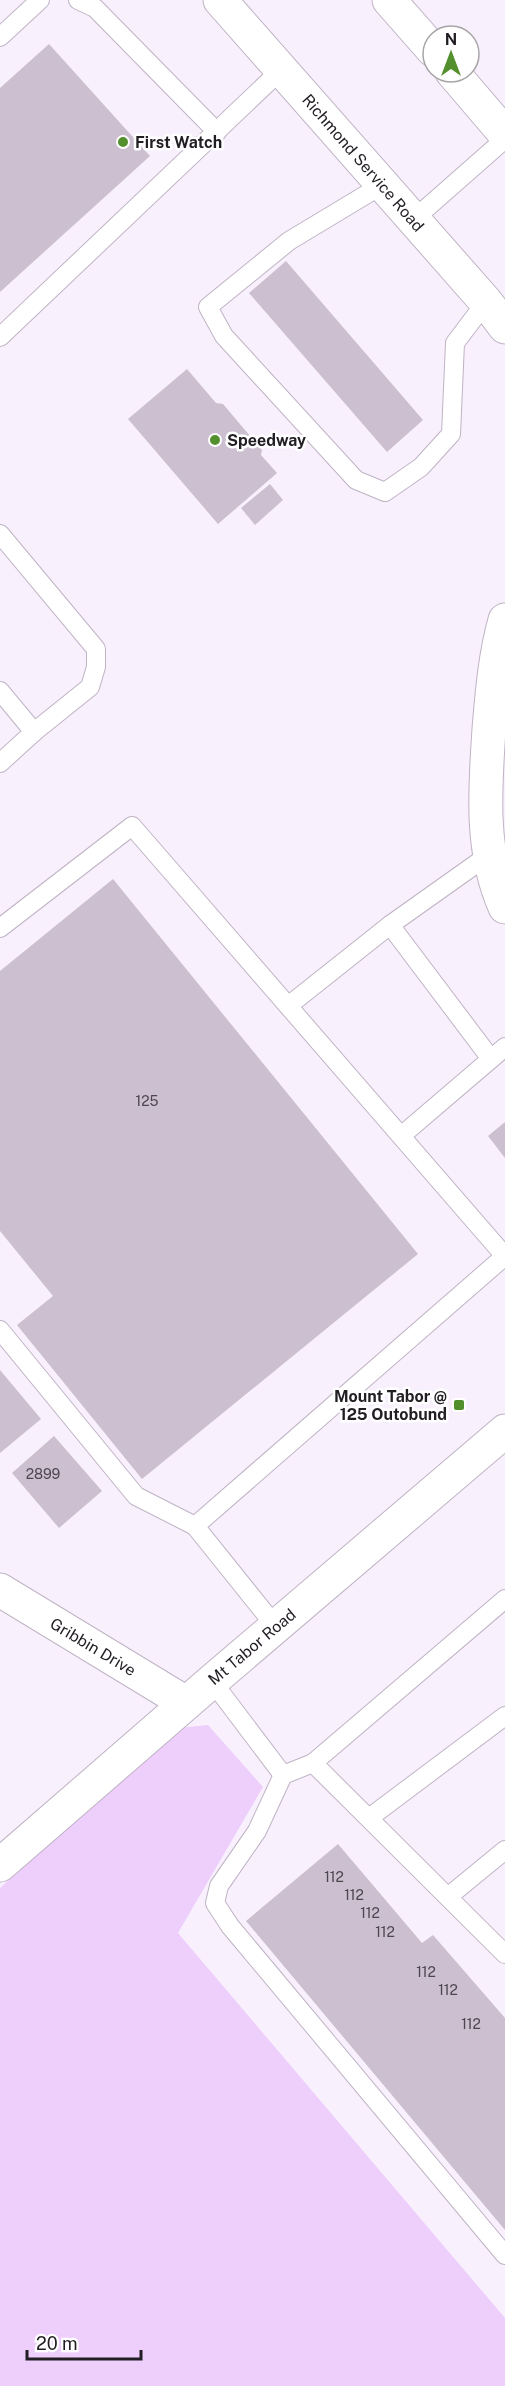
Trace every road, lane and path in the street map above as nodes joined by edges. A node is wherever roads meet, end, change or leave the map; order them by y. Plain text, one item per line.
1 (40, 0) edge
2 (78, 0) edge
3 (220, 0) edge
4 (389, 0) edge
5 (421, 36) edge
6 (0, 37) edge
7 (282, 70) junction
8 (462, 84) edge
9 (217, 132) junction
10 (505, 134) edge
11 (505, 139) edge
12 (382, 185) junction
13 (414, 220) junction
14 (496, 315) edge
15 (0, 337) edge
16 (0, 534) edge
17 (505, 620) edge
18 (0, 691) edge
19 (34, 732) junction
20 (0, 763) edge
21 (490, 854) junction
22 (505, 907) edge
23 (390, 925) junction
24 (0, 928) edge
25 (288, 1006) junction
26 (505, 1047) edge
27 (491, 1059) junction
28 (400, 1136) junction
29 (505, 1256) edge
30 (0, 1330) edge
31 (505, 1431) edge
32 (195, 1526) junction
33 (0, 1590) edge
34 (505, 1599) edge
35 (276, 1627) junction
36 (212, 1681) junction
37 (186, 1703) junction
38 (505, 1716) edge
39 (313, 1763) junction
40 (284, 1775) junction
41 (369, 1818) junction
42 (505, 1850) edge
43 (0, 1865) edge
44 (449, 1896) junction
45 (505, 1954) edge
46 (505, 2255) edge

1 - 6 lane
2 - 9 lane
3 - 7 main road, Richmond Service Road
4 - 5 main road
7 - 9 lane
7 - 12 main road, Richmond Service Road
8 - 10 main road
9 - 15 lane
11 - 13 lane
12 - 13 main road, Richmond Service Road
12 - 14 lane
13 - 14 main road, Richmond Service Road
16 - 19 lane
17 - 21 main road
18 - 19 lane
19 - 20 lane
21 - 22 main road
21 - 23 lane
23 - 25 lane
23 - 27 lane
24 - 25 lane
25 - 28 lane
26 - 27 lane
27 - 28 lane
28 - 29 lane
29 - 32 lane
30 - 32 lane
31 - 35 main road, Mt Tabor Road
32 - 35 lane
33 - 37 main road, Gribbin Drive
34 - 39 lane
35 - 36 main road, Mt Tabor Road
36 - 37 main road, Mt Tabor Road
36 - 40 lane
37 - 43 main road, Mt Tabor Road
38 - 41 lane
39 - 40 lane
39 - 41 lane
40 - 46 lane
41 - 44 lane
42 - 44 lane
44 - 45 lane

